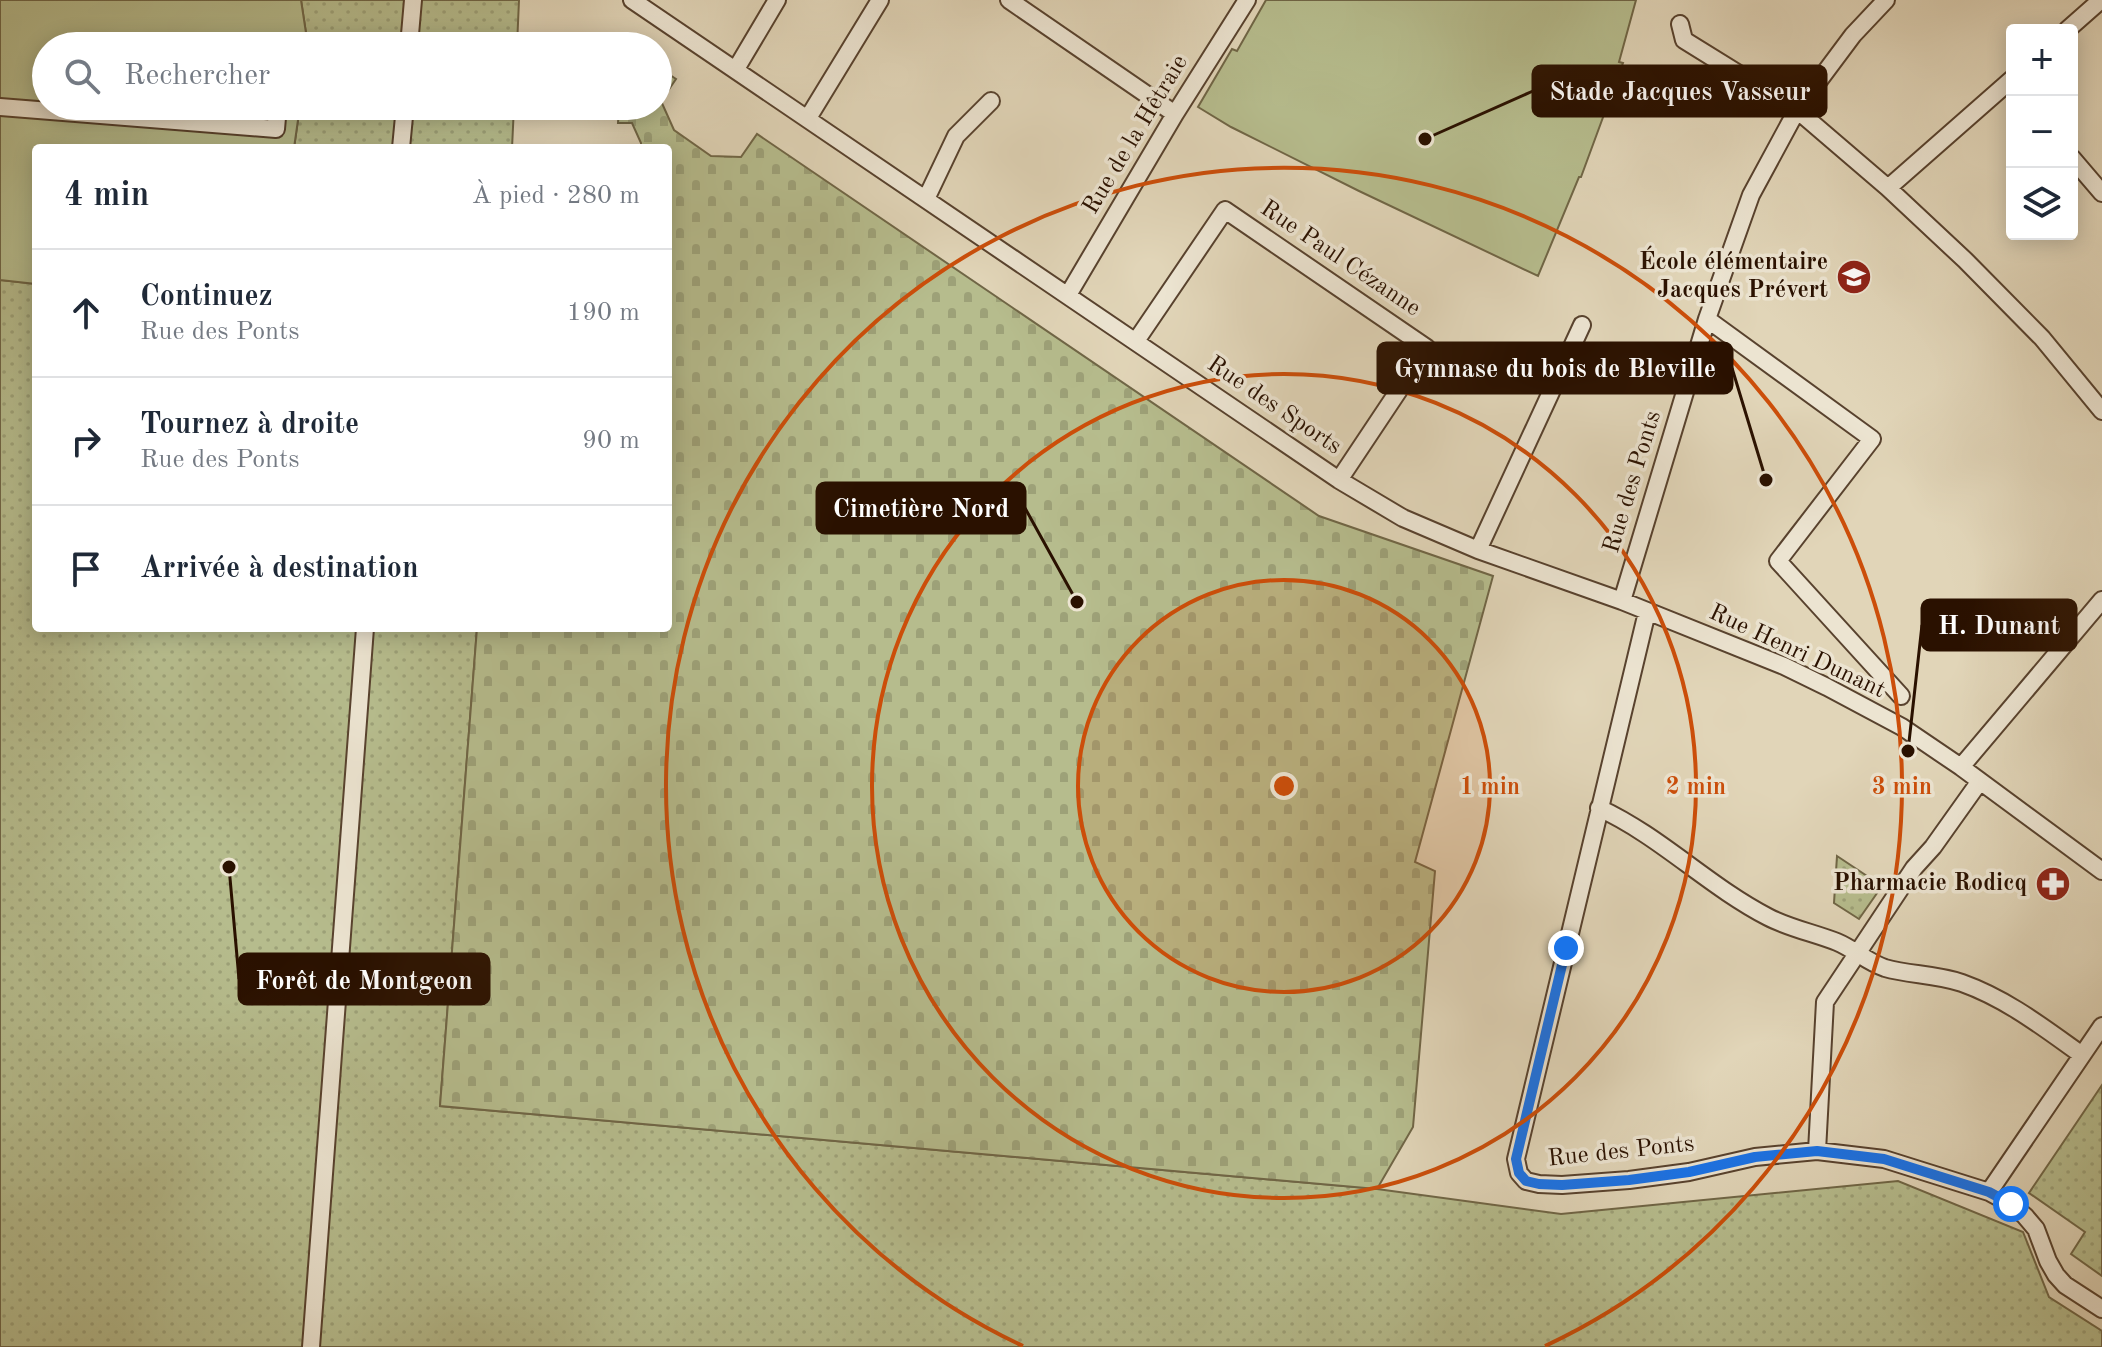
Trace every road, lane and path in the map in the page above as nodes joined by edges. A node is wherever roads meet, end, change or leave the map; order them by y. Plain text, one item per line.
1 (413, 0) edge
2 (632, 0) edge
3 (777, 0) edge
4 (880, 0) edge
5 (1009, 0) edge
6 (1247, 0) edge
7 (1886, 0) edge
8 (2101, 0) edge
9 (1680, 24) dead end
10 (2074, 24) edge
11 (410, 32) edge
12 (736, 69) junction
13 (2006, 87) edge
14 (991, 101) dead end
15 (0, 107) edge
16 (32, 110) edge
17 (1797, 110) junction
18 (1175, 114) junction
19 (808, 118) junction
20 (163, 120) edge
21 (277, 120) edge
22 (404, 120) edge
23 (401, 144) edge
24 (2078, 165) edge
25 (1888, 188) junction
26 (2102, 193) edge
27 (926, 199) junction
28 (1068, 295) junction
29 (1707, 319) junction
30 (1582, 325) dead end
31 (1136, 341) junction
32 (2102, 411) edge
33 (1339, 480) junction
34 (1478, 550) junction
35 (2102, 600) edge
36 (1622, 601) junction
37 (1647, 612) junction
38 (365, 632) edge
39 (1901, 696) dead end
40 (1961, 767) junction
41 (1980, 781) junction
42 (1599, 808) junction
43 (2102, 871) edge
44 (1857, 953) junction
45 (2102, 1026) edge
46 (2082, 1055) junction
47 (1817, 1151) junction
48 (1989, 1192) junction
49 (2102, 1309) edge
50 (311, 1347) edge

1 - 11 street
2 - 12 street, Rue des Sports
3 - 12 street
4 - 19 street
5 - 18 street
6 - 18 street, Rue de la Hêtraie
7 - 17 street, Rue des Ponts
8 - 10 street
9 - 17 street
12 - 19 street, Rue des Sports
13 - 25 street
14 - 27 street
15 - 16 street
17 - 25 street
17 - 29 street, Rue des Ponts
18 - 28 street, Rue de la Hêtraie
19 - 27 street, Rue des Sports
20 - 21 street
22 - 23 street
24 - 26 street
25 - 32 street
27 - 28 street, Rue des Sports
28 - 31 street, Rue des Sports
29 - 36 street, Rue des Ponts
29 - 39 street
30 - 34 street
31 - 33 street, Rue des Sports
31 - 33 street, Rue Paul Cézanne
33 - 34 street, Rue des Sports
34 - 36 street, Rue des Sports
35 - 40 street
36 - 37 street, Rue Henri Dunant
37 - 40 street, Rue Henri Dunant
37 - 42 street, Rue des Ponts
38 - 50 street
40 - 41 street, Rue Henri Dunant
41 - 43 street, Rue Henri Dunant
41 - 44 street
42 - 44 street
42 - 47 street, Rue des Ponts
44 - 46 street
44 - 47 street
45 - 46 street
46 - 48 street
47 - 48 street, Rue des Ponts
48 - 49 street, Rue des Ponts

